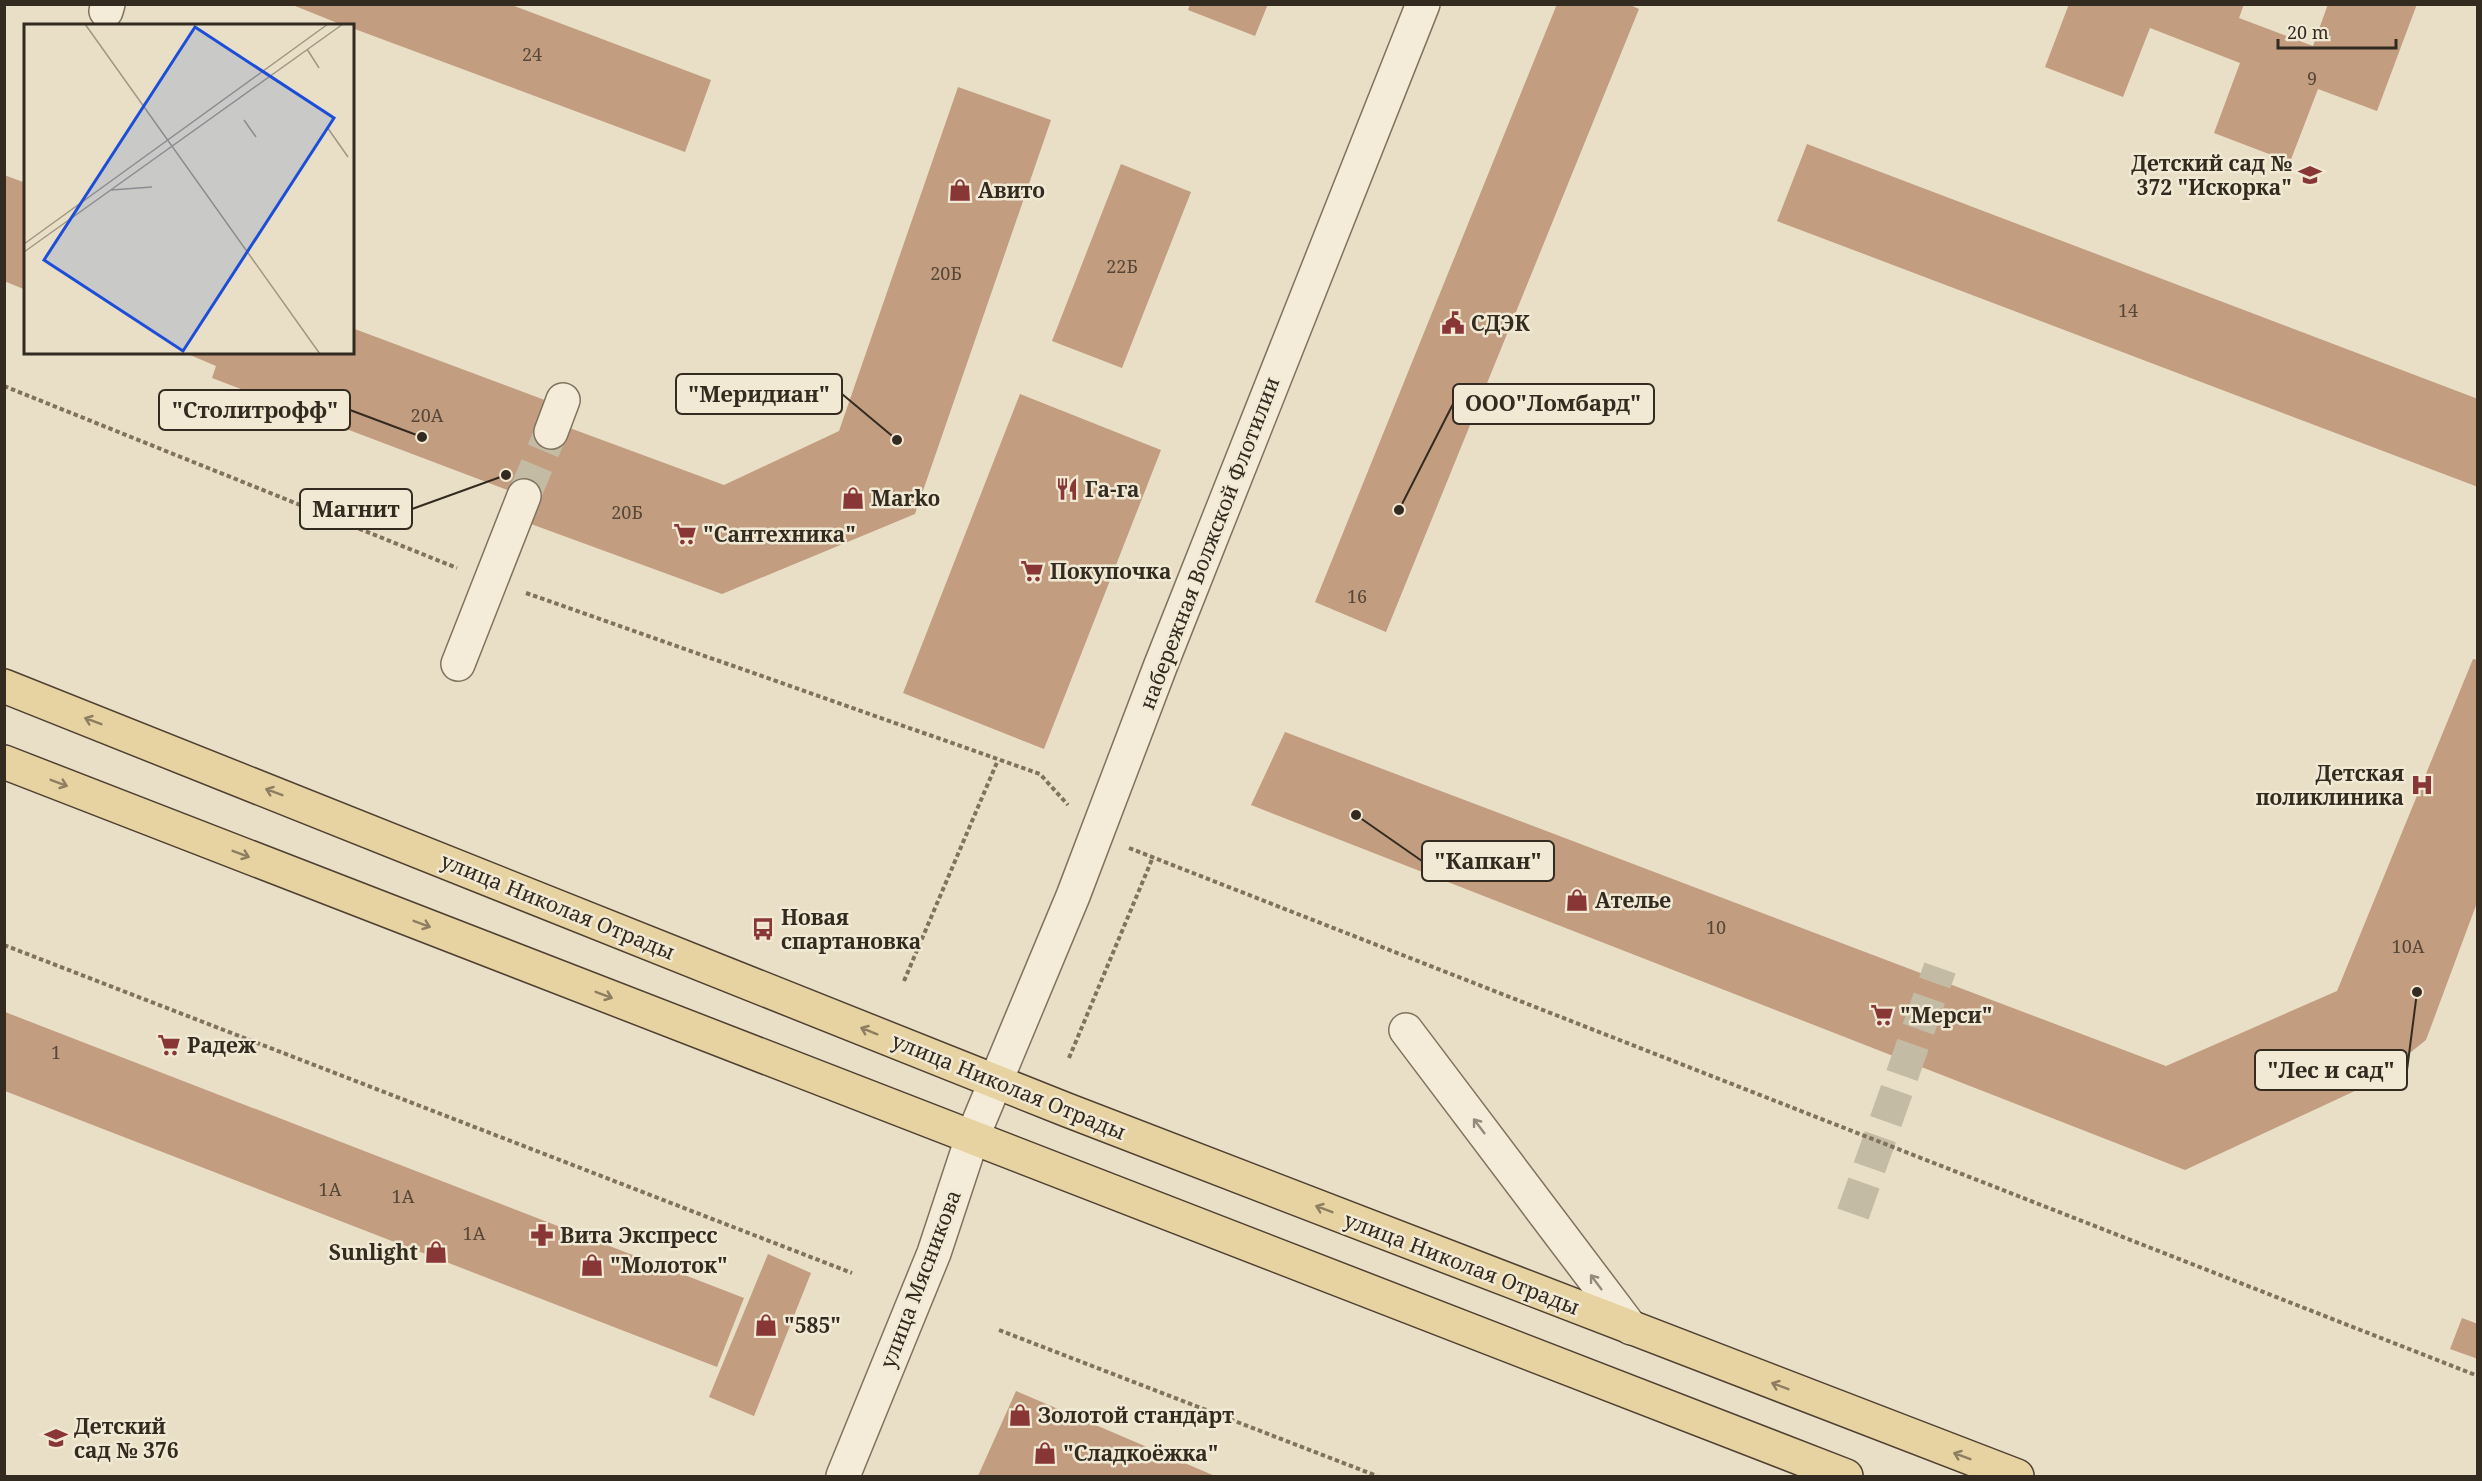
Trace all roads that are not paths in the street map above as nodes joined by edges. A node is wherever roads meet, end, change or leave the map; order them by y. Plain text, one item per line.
1 (1423, 4) edge
2 (563, 400) dead end
3 (551, 432) tunnel mouth
4 (524, 496) tunnel mouth
5 (458, 664) dead end
6 (4, 686) edge
7 (4, 762) edge
8 (1406, 1030) dead end
9 (997, 1082) junction
10 (972, 1138) junction
11 (1631, 1328) junction
12 (843, 1476) edge
13 (1846, 1476) edge
14 (2017, 1476) edge

1 - 9 street, набережная Волжской Флотилии
2 - 3 street
4 - 5 street
9 -> 6 main road, улица Николая Отрады
7 -> 10 main road
11 -> 8 street
9 - 10 street, улица Мясникова
11 -> 9 main road, улица Николая Отрады
10 - 12 street, улица Мясникова
10 - 13 main road
14 -> 11 main road, улица Николая Отрады

